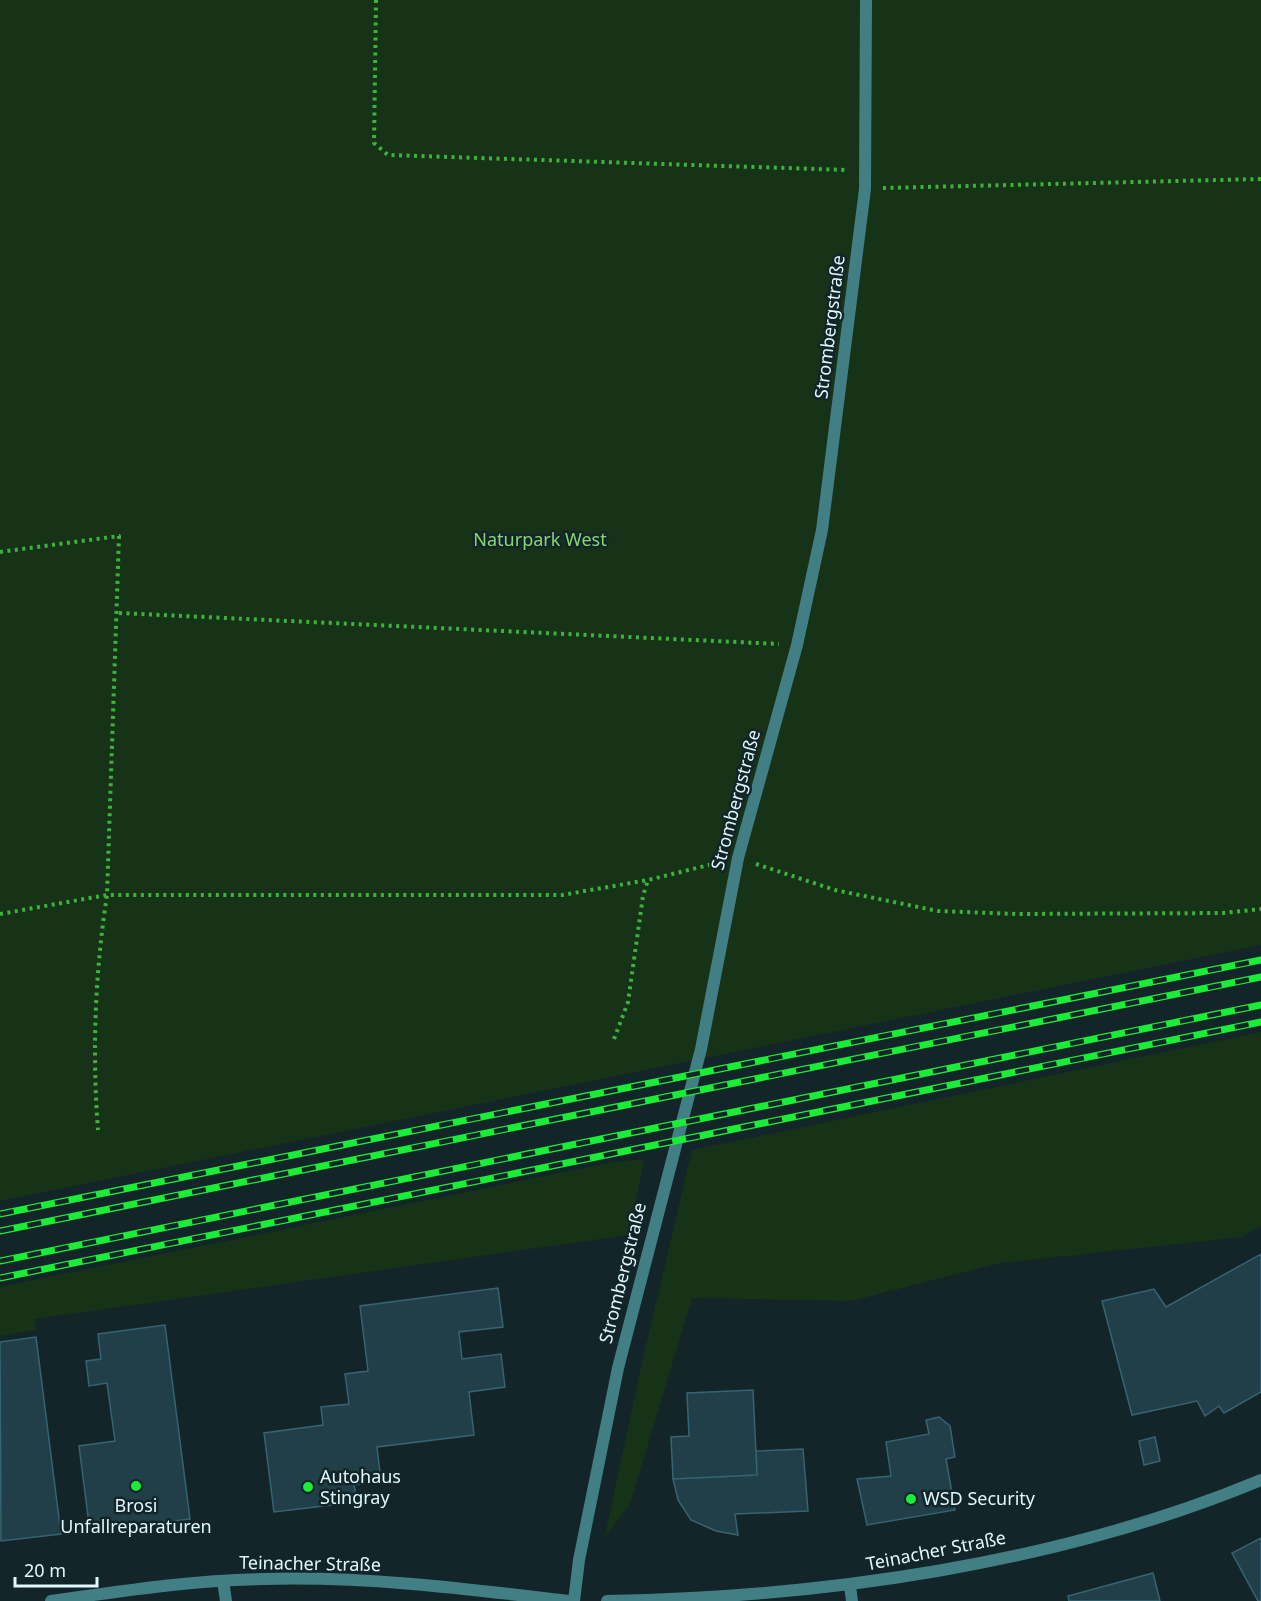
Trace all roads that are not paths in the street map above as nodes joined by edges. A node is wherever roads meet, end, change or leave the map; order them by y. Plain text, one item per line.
1 (866, 0) edge
2 (1261, 1480) edge
3 (223, 1581) junction
4 (850, 1586) junction
5 (51, 1601) edge
6 (226, 1601) edge
7 (569, 1601) edge
8 (574, 1601) edge
9 (607, 1601) edge
10 (852, 1601) edge

1 - 8 street, Strombergstraße
2 - 4 street, Teinacher Straße
3 - 5 street, Teinacher Straße
3 - 6 street
3 - 7 street, Teinacher Straße
4 - 9 street, Teinacher Straße
4 - 10 street

